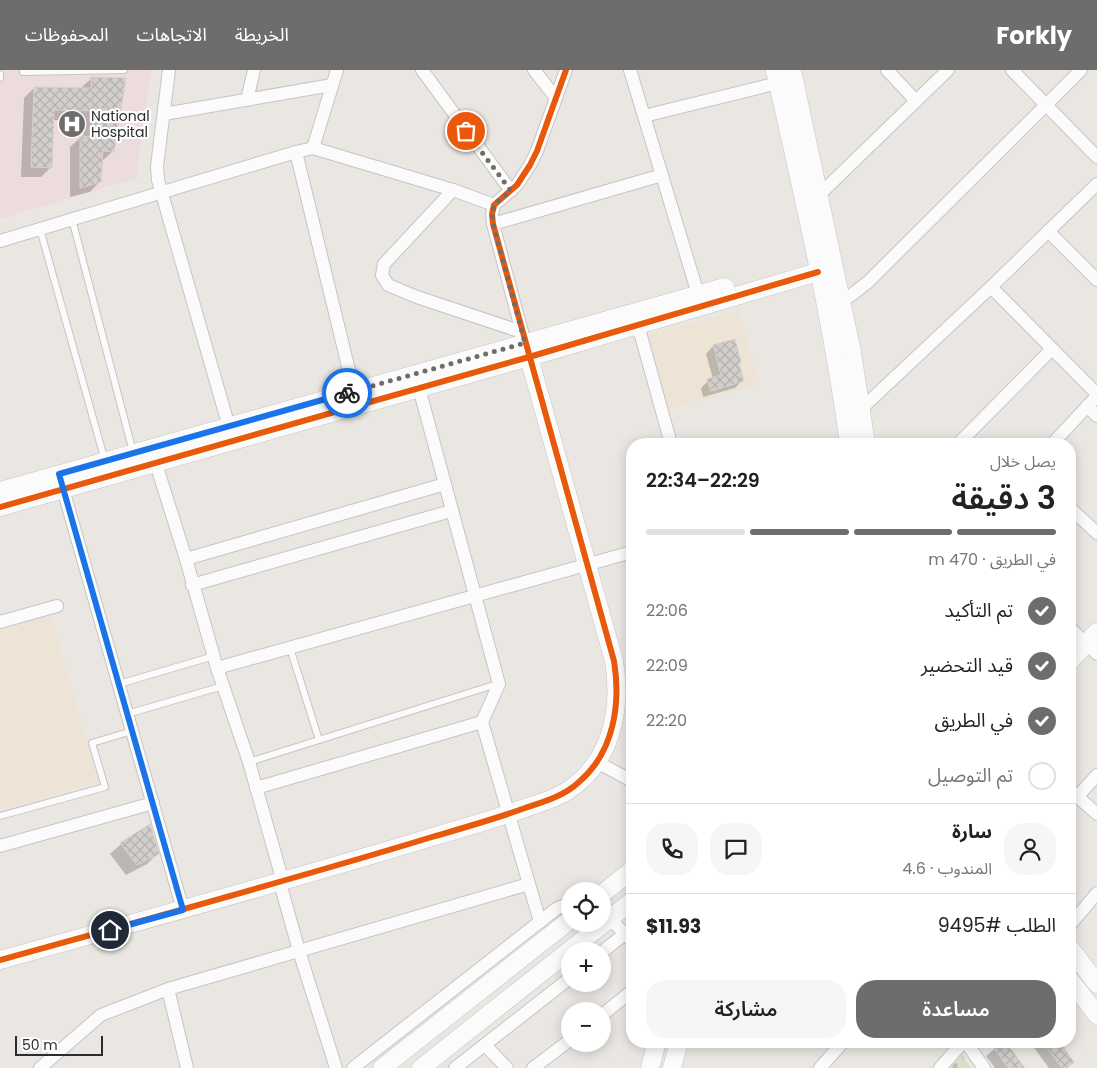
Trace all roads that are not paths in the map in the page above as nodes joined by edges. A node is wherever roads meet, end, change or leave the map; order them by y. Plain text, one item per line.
1 (124, 70) edge
2 (169, 70) edge
3 (254, 70) edge
4 (337, 70) edge
5 (422, 70) edge
6 (534, 70) edge
7 (566, 70) edge
8 (630, 70) edge
9 (792, 70) edge
10 (887, 70) edge
11 (948, 70) edge
12 (1012, 70) edge
13 (1081, 70) edge
14 (22, 72) dead end
15 (0, 74) edge
16 (777, 76) edge
17 (0, 78) edge
18 (332, 85) junction
19 (556, 98) junction
20 (247, 100) junction
21 (916, 101) junction
22 (1046, 105) junction
23 (164, 114) junction
24 (644, 116) junction
25 (312, 148) junction
26 (296, 152) junction
27 (1097, 157) edge
28 (662, 176) junction
29 (1097, 184) edge
30 (453, 190) junction
31 (511, 191) junction
32 (160, 192) junction
33 (820, 195) junction
34 (494, 205) junction
35 (72, 219) junction
36 (493, 224) junction
37 (40, 229) junction
38 (1048, 231) junction
39 (0, 241) edge
40 (817, 267) junction
41 (1097, 280) edge
42 (991, 287) junction
43 (698, 294) junction
44 (841, 300) junction
45 (638, 325) junction
46 (525, 344) junction
47 (1052, 349) junction
48 (419, 388) junction
49 (354, 391) junction
50 (1097, 395) edge
51 (1087, 406) junction
52 (860, 410) junction
53 (1097, 416) edge
54 (229, 427) junction
55 (669, 438) edge
56 (848, 438) edge
57 (865, 438) edge
58 (964, 438) edge
59 (1058, 438) edge
60 (134, 454) junction
61 (106, 462) junction
62 (156, 464) junction
63 (61, 482) junction
64 (445, 484) junction
65 (0, 491) edge
66 (0, 507) edge
67 (451, 511) junction
68 (1076, 514) edge
69 (1097, 533) edge
70 (626, 554) edge
71 (186, 559) junction
72 (588, 565) junction
73 (192, 585) junction
74 (475, 597) junction
75 (57, 606) dead end
76 (0, 622) edge
77 (1076, 632) edge
78 (1093, 643) edge
79 (290, 648) junction
80 (1076, 656) edge
81 (215, 662) junction
82 (118, 684) junction
83 (498, 684) junction
84 (223, 686) junction
85 (127, 714) junction
86 (482, 722) junction
87 (132, 731) junction
88 (319, 740) junction
89 (249, 762) junction
90 (597, 762) junction
91 (1097, 775) edge
92 (626, 779) edge
93 (256, 788) junction
94 (1076, 792) edge
95 (1076, 796) edge
96 (152, 803) junction
97 (509, 814) junction
98 (1097, 814) edge
99 (0, 816) edge
100 (0, 846) edge
101 (626, 875) edge
102 (282, 882) junction
103 (530, 884) junction
104 (611, 887) edge
105 (1097, 893) edge
106 (626, 906) edge
107 (561, 907) edge
108 (183, 910) junction
109 (611, 918) edge
110 (1076, 918) edge
111 (611, 920) edge
112 (540, 922) junction
113 (561, 927) edge
114 (594, 932) edge
115 (626, 934) edge
116 (626, 939) edge
117 (611, 947) edge
118 (299, 951) junction
119 (1076, 956) edge
120 (0, 960) edge
121 (1097, 984) edge
122 (561, 985) edge
123 (1076, 988) edge
124 (168, 989) junction
125 (626, 997) edge
126 (611, 1008) edge
127 (1097, 1015) edge
128 (485, 1045) junction
129 (561, 1047) edge
130 (655, 1048) edge
131 (677, 1048) edge
132 (838, 1048) edge
133 (958, 1048) edge
134 (969, 1048) edge
135 (40, 1068) edge
136 (186, 1068) edge
137 (336, 1068) edge
138 (353, 1068) edge
139 (382, 1068) edge
140 (421, 1068) edge
141 (455, 1068) edge
142 (506, 1068) edge
143 (533, 1068) edge
144 (650, 1068) edge
145 (672, 1068) edge
146 (820, 1068) edge
147 (940, 1068) edge
148 (984, 1068) edge

1 - 14 lane
2 - 23 street
3 - 20 street
4 - 18 street
5 - 31 street
6 - 19 street
7 - 19 street
8 - 24 street
9 - 33 street
10 - 21 street
11 - 21 street
12 - 22 street
13 - 22 street
15 - 17 lane
16 - 24 street
16 - 40 street
18 - 20 street
18 - 25 street
19 - 31 street
20 - 23 street
21 - 33 street
22 - 27 street
22 - 44 street
23 - 32 street
24 - 28 street
25 - 26 street
25 - 30 street
26 - 32 street
26 - 49 street
28 - 36 street
28 - 43 street
29 - 38 street
30 - 34 street
30 - 46 street
31 - 34 street
32 - 35 street
32 - 54 street
33 - 44 street
34 - 36 street
35 - 37 street
35 - 60 lane
36 - 46 street
37 - 39 street
37 - 61 lane
38 - 41 street
38 - 42 street
40 - 43 street
40 - 45 street
40 - 56 street
42 - 47 street
42 - 52 street
43 - 46 street
44 - 52 street
45 - 46 street
45 - 55 street
46 - 48 street
46 - 49 street
46 - 72 street
47 - 50 street
47 - 58 street
48 - 62 street
48 - 64 street
49 - 54 street
50 - 51 street
51 - 53 street
51 - 59 street
52 - 57 street
54 - 60 street
60 - 61 street
61 - 63 street
62 - 63 street
62 - 71 street
63 - 65 street
63 - 66 street
63 - 82 street
64 - 67 street
64 - 71 street
67 - 73 street
67 - 74 street
68 - 69 street
70 - 72 street
71 - 73 street
72 - 74 street
72 - 90 street
73 - 81 street
74 - 79 street
74 - 83 street
75 - 76 street
77 - 78 street
78 - 80 street
79 - 81 street
79 - 88 lane
81 - 82 lane
81 - 84 street
82 - 85 street
83 - 86 street
83 - 88 lane
84 - 85 lane
84 - 89 street
85 - 87 street
86 - 93 street
86 - 97 street
87 - 96 street
87 - 99 lane
88 - 89 lane
89 - 93 street
90 - 92 street
90 - 97 street
91 - 94 street
93 - 102 street
95 - 98 street
96 - 100 street
96 - 108 street
97 - 102 street
97 - 103 street
101 - 104 street
102 - 108 street
102 - 118 street
103 - 112 street
103 - 118 street
105 - 110 street
106 - 109 street
107 - 112 street
108 - 120 street
111 - 115 street
112 - 138 street
113 - 139 street
114 - 140 street
116 - 117 street
118 - 124 street
118 - 137 street
119 - 121 street
122 - 128 street
123 - 127 street
124 - 135 street
124 - 136 street
125 - 126 street
128 - 141 street
128 - 142 street
129 - 143 street
130 - 144 street
131 - 145 street
132 - 146 street
133 - 147 street
134 - 148 street

